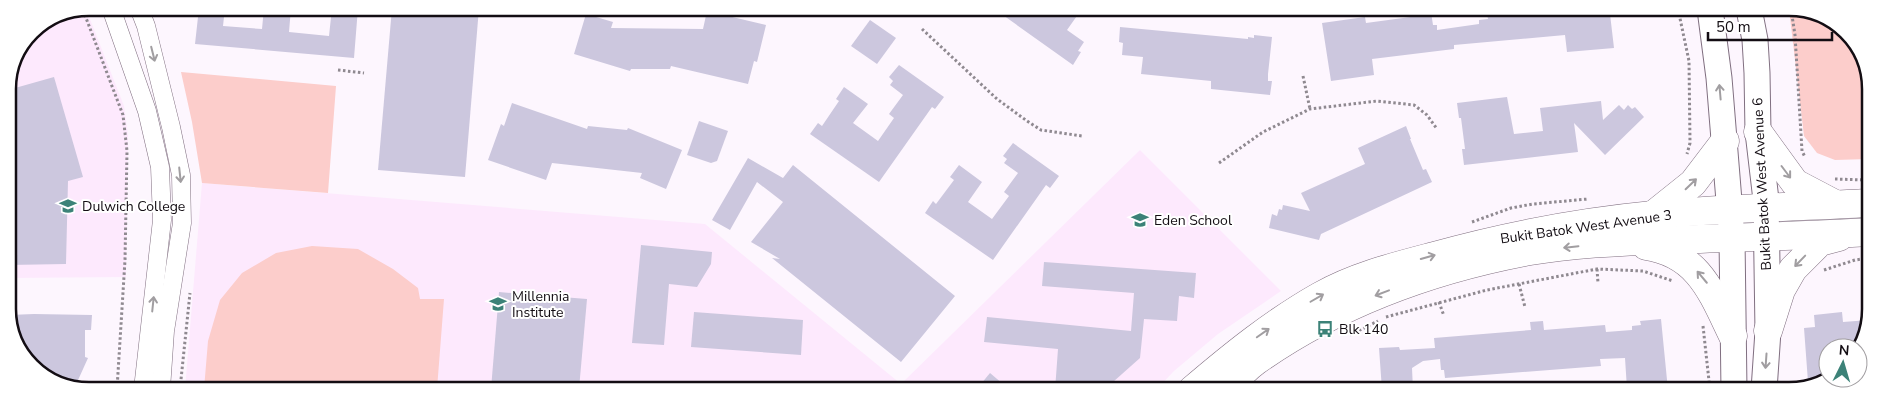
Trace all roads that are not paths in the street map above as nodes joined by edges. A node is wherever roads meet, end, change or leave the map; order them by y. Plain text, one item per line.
1 (114, 16) edge
2 (142, 16) edge
3 (1711, 16) edge
4 (1750, 16) edge
5 (1758, 132) junction
6 (1725, 141) junction
7 (1862, 203) edge
8 (1837, 205) junction
9 (1766, 209) junction
10 (1730, 210) junction
11 (1653, 215) junction
12 (1862, 232) edge
13 (1862, 232) edge
14 (1766, 236) junction
15 (1732, 238) junction
16 (1620, 242) junction
17 (1768, 331) junction
18 (1732, 336) junction
19 (144, 382) edge
20 (161, 382) edge
21 (1201, 382) edge
22 (1234, 382) edge
23 (1734, 382) edge
24 (1765, 382) edge

19 -> 1 street
2 -> 20 street
6 -> 3 street
4 - 5 street, Bukit Batok West Avenue 6
5 -> 8 main road
5 - 9 street, Bukit Batok West Avenue 6
6 - 10 street
11 -> 6 main road
7 - 8 main road, Bukit Batok West Avenue 3
8 - 9 main road, Bukit Batok West Avenue 3
9 - 10 main road, Bukit Batok West Avenue 3
9 - 14 street, Bukit Batok West Avenue 6
10 - 11 main road, Bukit Batok West Avenue 3
10 - 15 street
21 -> 11 main road, Bukit Batok West Avenue 3
12 - 14 main road, Bukit Batok West Avenue 3
13 -> 17 main road
14 - 15 main road, Bukit Batok West Avenue 3
14 - 17 street, Bukit Batok West Avenue 6
15 - 16 main road, Bukit Batok West Avenue 3
15 - 18 street
18 -> 16 main road
16 -> 22 main road, Bukit Batok West Avenue 3
17 -> 24 street, Bukit Batok West Avenue 6
18 - 23 street

